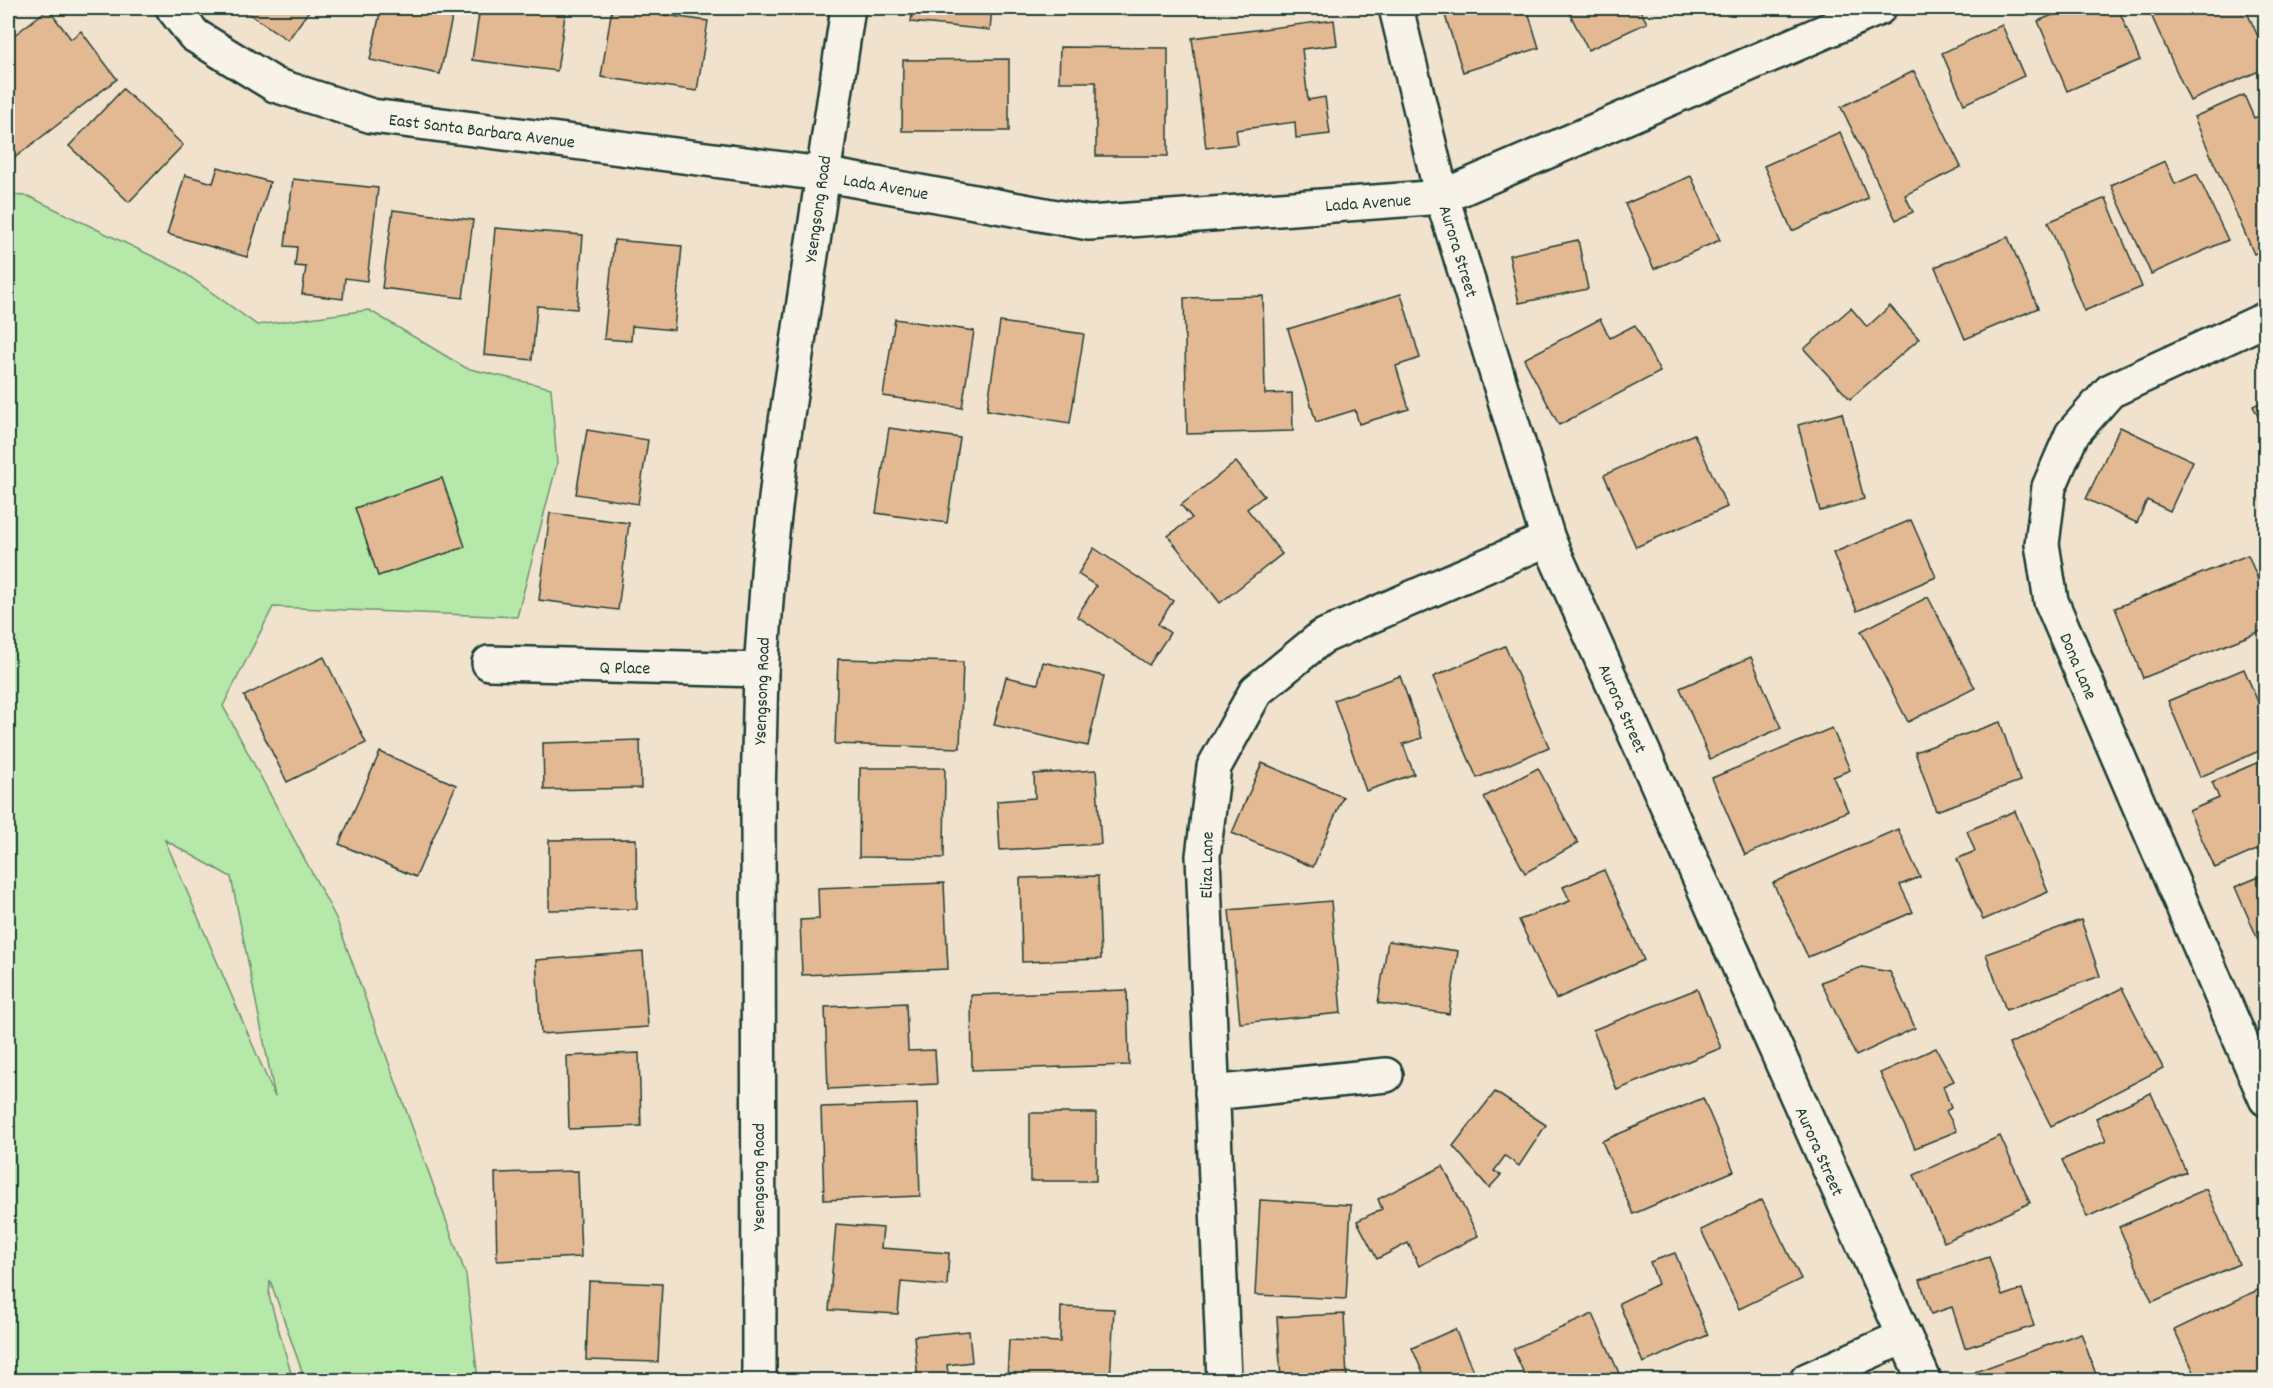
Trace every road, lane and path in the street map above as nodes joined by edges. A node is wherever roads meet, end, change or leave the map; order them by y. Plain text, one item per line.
1 (173, 8) edge
2 (848, 8) edge
3 (1396, 8) edge
4 (1879, 8) edge
5 (822, 174) junction
6 (1442, 197) junction
7 (2265, 319) edge
8 (1548, 539) junction
9 (489, 663) dead end
10 (761, 670) junction
11 (1386, 1075) dead end
12 (1212, 1093) junction
13 (2265, 1100) edge
14 (1903, 1337) junction
15 (759, 1380) edge
16 (1224, 1380) edge
17 (1807, 1380) edge
18 (1924, 1380) edge

1 - 5 street, East Santa Barbara Avenue
2 - 5 street, Ysengsong Road
3 - 6 street, Aurora Street
4 - 6 street, Lada Avenue
5 - 6 street, Lada Avenue
5 - 10 street, Ysengsong Road
6 - 8 street, Aurora Street
7 - 13 street, Dona Lane
8 - 12 street, Eliza Lane
8 - 14 street, Aurora Street
9 - 10 street, Q Place
10 - 15 street, Ysengsong Road
11 - 12 street
12 - 16 street, Eliza Lane
14 - 17 street
14 - 18 street, Aurora Street

